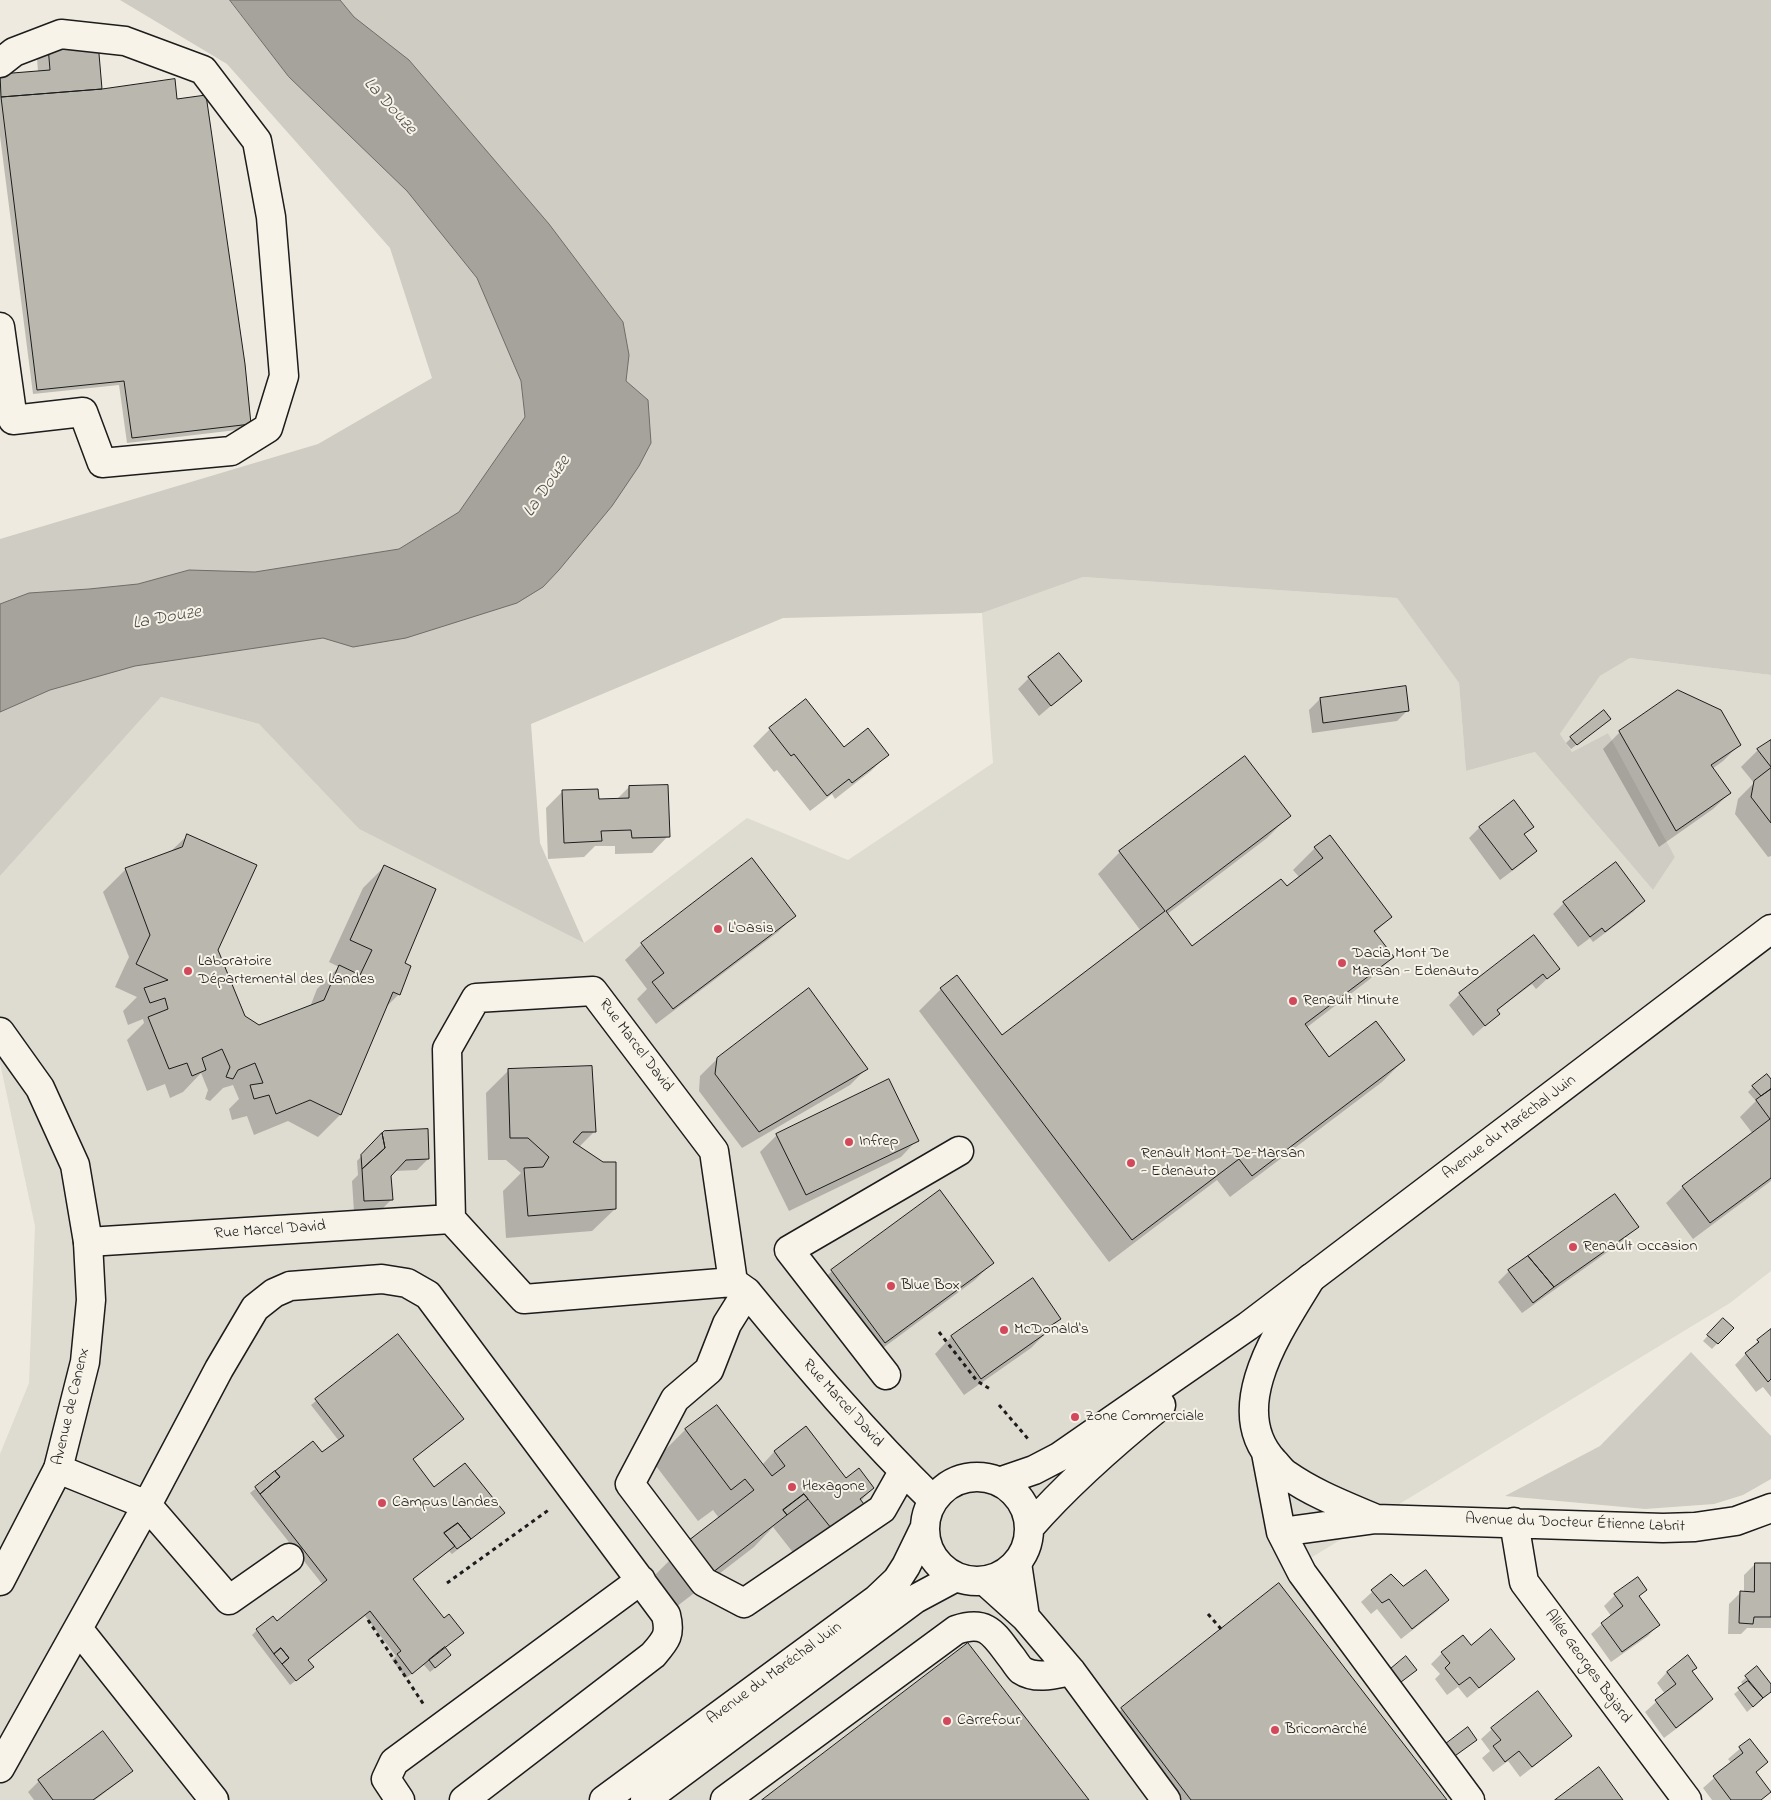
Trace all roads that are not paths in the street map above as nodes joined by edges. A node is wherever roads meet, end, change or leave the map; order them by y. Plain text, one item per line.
1 (0, 63) edge
2 (0, 326) edge
3 (1771, 929) edge
4 (0, 1032) edge
5 (959, 1151) dead end
6 (451, 1219) junction
7 (88, 1242) junction
8 (1311, 1278) junction
9 (740, 1287) junction
10 (1248, 1326) junction
11 (886, 1375) dead end
12 (1266, 1454) junction
13 (58, 1469) junction
14 (904, 1472) junction
15 (999, 1482) junction
16 (933, 1500) junction
17 (147, 1506) junction
18 (1771, 1508) edge
19 (1376, 1519) junction
20 (1514, 1522) junction
21 (1029, 1528) junction
22 (924, 1529) junction
23 (1281, 1532) junction
24 (289, 1558) dead end
25 (1017, 1562) junction
26 (956, 1577) junction
27 (641, 1580) junction
28 (0, 1581) edge
29 (985, 1581) junction
30 (1025, 1617) junction
31 (79, 1630) junction
32 (1071, 1670) junction
33 (0, 1768) edge
34 (214, 1800) edge
35 (400, 1800) edge
36 (464, 1800) edge
37 (604, 1800) edge
38 (644, 1800) edge
39 (725, 1800) edge
40 (1166, 1800) edge
41 (1470, 1800) edge
42 (1687, 1800) edge

1 - 2 main road
3 - 8 main road, Avenue du Maréchal Juin
4 - 7 main road, Avenue de Canenx
5 - 11 main road
6 - 7 main road, Rue Marcel David
6 - 9 main road
6 - 9 main road, Rue Marcel David
7 - 13 main road, Avenue de Canenx
8 - 10 main road, Avenue du Maréchal Juin
8 - 12 main road, Avenue du Docteur Étienne Labrit
9 - 14 main road, Rue Marcel David
9 - 14 main road
10 - 15 main road, Avenue du Maréchal Juin
10 - 21 main road, Avenue du Maréchal Juin
12 - 19 main road, Avenue du Docteur Étienne Labrit
12 - 23 main road
13 - 17 main road
13 - 28 main road, Avenue de Canenx
14 - 16 main road, Rue Marcel David
15 - 16 main road
15 - 21 main road
16 - 22 main road
17 - 24 main road
17 - 27 main road
17 - 31 main road
18 - 20 main road, Avenue du Docteur Étienne Labrit
19 - 20 main road, Avenue du Docteur Étienne Labrit
19 - 23 main road, Avenue du Docteur Étienne Labrit
20 - 42 main road, Allée Georges Bajard
21 - 25 main road
22 - 26 main road
22 - 37 main road, Avenue du Maréchal Juin
23 - 41 main road
25 - 29 main road
25 - 30 main road
26 - 29 main road
26 - 38 main road, Avenue du Maréchal Juin
27 - 35 main road
27 - 36 main road
29 - 30 main road
30 - 32 main road
31 - 33 main road
31 - 34 main road
32 - 39 main road
32 - 40 main road

